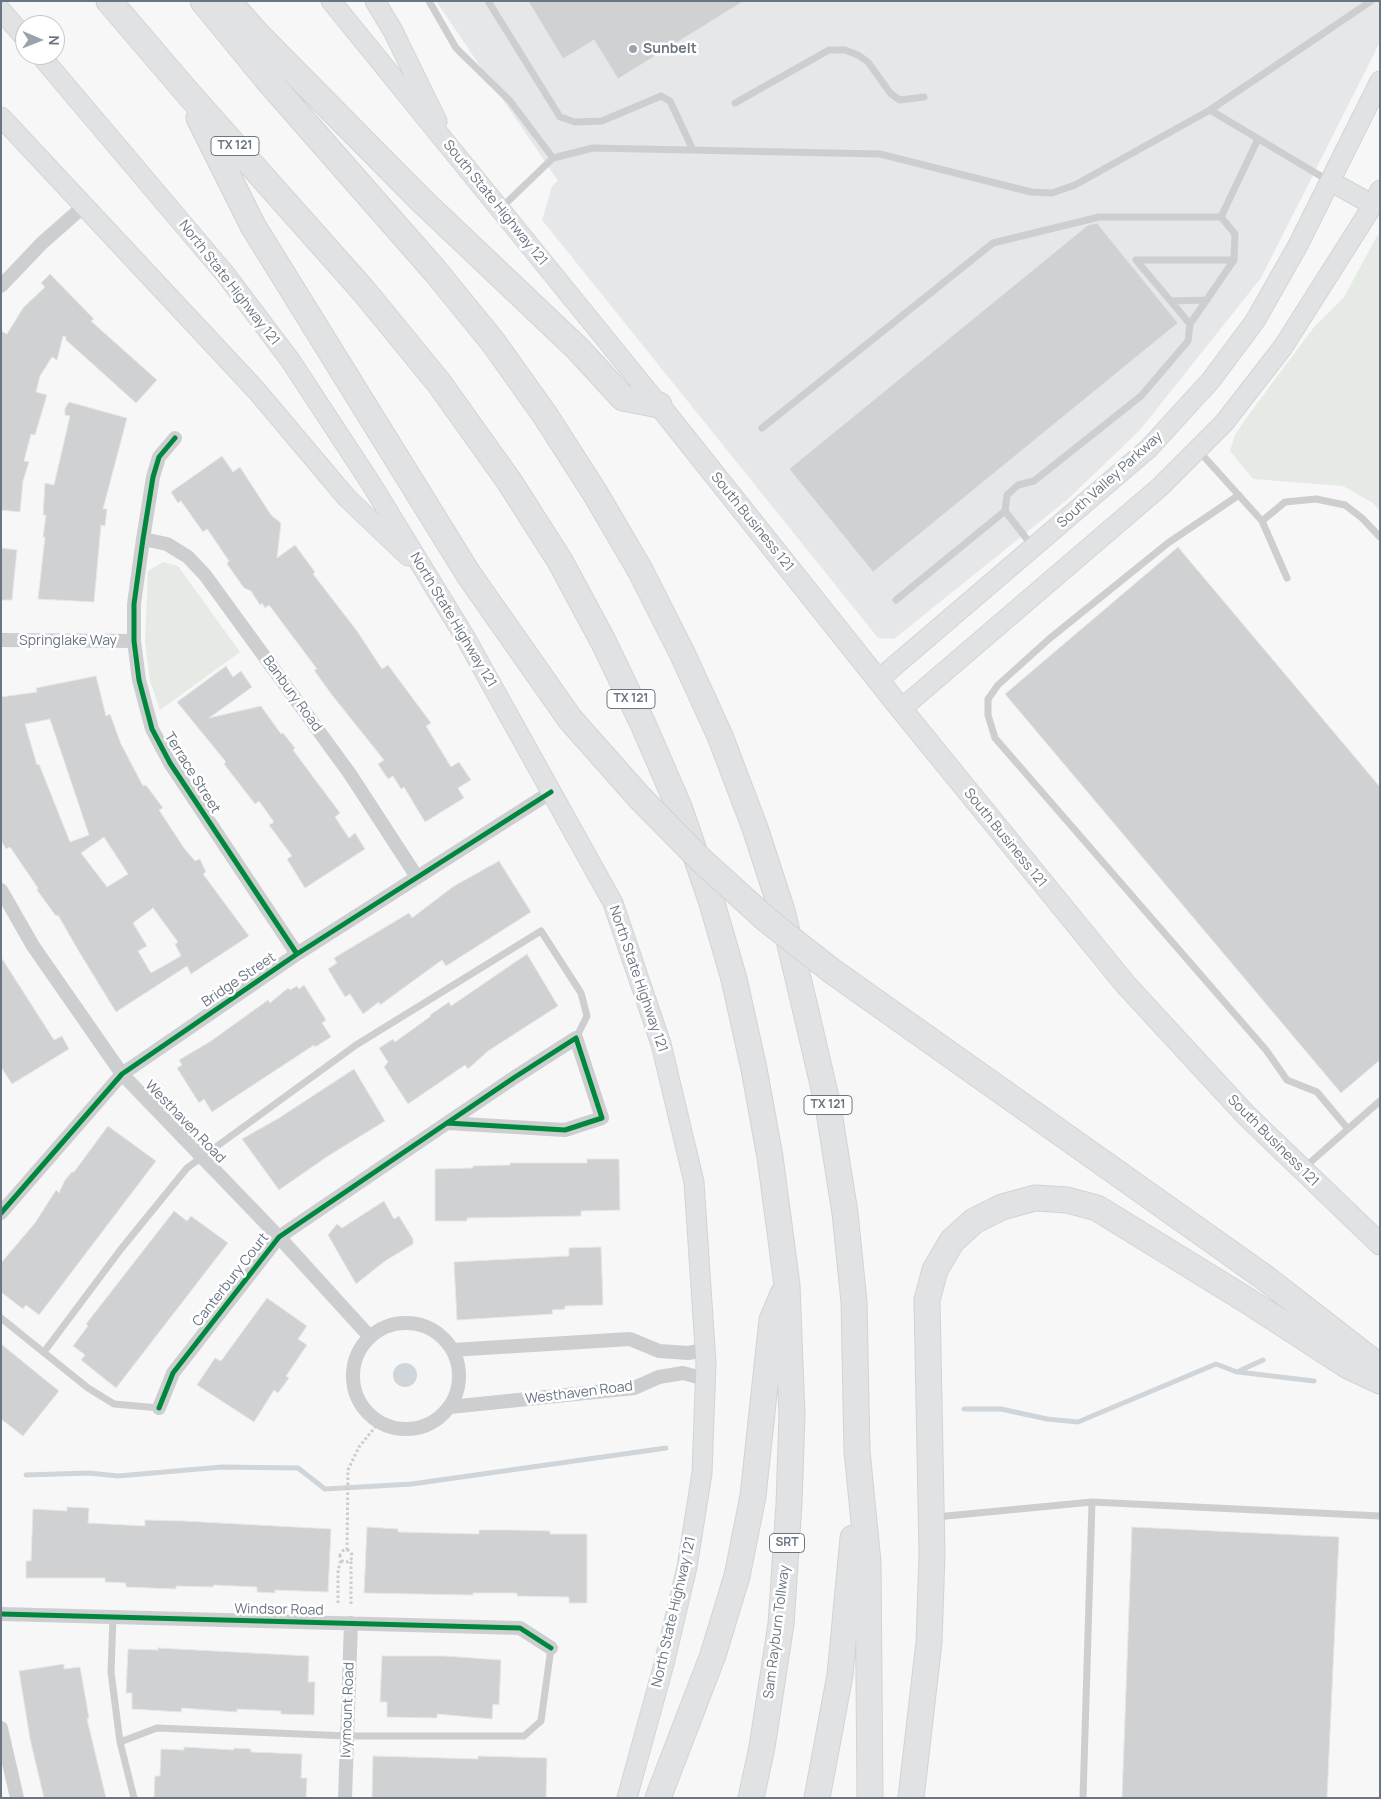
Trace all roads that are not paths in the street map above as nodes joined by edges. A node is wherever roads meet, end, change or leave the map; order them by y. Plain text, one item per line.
1 (109, 1) edge
2 (203, 1) edge
3 (228, 1) edge
4 (331, 1) edge
5 (376, 1) edge
6 (429, 1) edge
7 (488, 1) edge
8 (1371, 1) edge
9 (1, 10) edge
10 (15, 26) edge
11 (48, 65) edge
12 (1380, 81) edge
13 (186, 91) junction
14 (924, 96) dead end
15 (735, 104) dead end
16 (1210, 110) junction
17 (1, 117) edge
18 (1258, 139) junction
19 (450, 147) junction
20 (693, 150) junction
21 (552, 158) junction
22 (1330, 181) junction
23 (1377, 201) edge
24 (84, 206) junction
25 (499, 210) junction
26 (1221, 218) junction
27 (1234, 260) junction
28 (1, 286) edge
29 (1207, 300) junction
30 (1171, 301) junction
31 (1190, 324) junction
32 (659, 405) junction
33 (762, 428) dead end
34 (175, 438) dead end
35 (1198, 450) junction
36 (1239, 495) junction
37 (1005, 511) junction
38 (1262, 521) junction
39 (1380, 538) edge
40 (143, 539) junction
41 (1033, 548) junction
42 (426, 574) junction
43 (1287, 578) dead end
44 (896, 600) dead end
45 (1, 640) edge
46 (134, 641) junction
47 (878, 680) junction
48 (901, 709) junction
49 (551, 792) junction
50 (417, 877) junction
51 (1, 890) edge
52 (297, 954) junction
53 (576, 1038) junction
54 (122, 1074) junction
55 (1380, 1101) edge
56 (447, 1123) junction
57 (1348, 1129) junction
58 (202, 1156) junction
59 (1302, 1170) junction
60 (1, 1213) edge
61 (279, 1237) junction
62 (1380, 1244) edge
63 (787, 1285) junction
64 (1, 1318) edge
65 (370, 1337) junction
66 (452, 1350) junction
67 (705, 1350) junction
68 (44, 1352) junction
69 (1380, 1367) edge
70 (705, 1379) junction
71 (1380, 1382) edge
72 (450, 1407) junction
73 (159, 1408) joint
74 (857, 1451) junction
75 (1092, 1502) junction
76 (1380, 1516) edge
77 (932, 1517) junction
78 (1, 1614) edge
79 (113, 1618) junction
80 (351, 1622) junction
81 (551, 1648) joint
82 (1, 1728) edge
83 (347, 1736) junction
84 (120, 1742) junction
85 (17, 1798) edge
86 (134, 1798) edge
87 (345, 1798) edge
88 (627, 1798) edge
89 (658, 1798) edge
90 (751, 1798) edge
91 (817, 1798) edge
92 (870, 1798) edge
93 (911, 1798) edge
94 (1083, 1798) edge

1 - 13 highway, TX 121
2 - 74 highway, TX 121
3 - 32 highway
4 - 19 main road, South State Highway 121
5 - 19 main road
6 - 21 lane
7 - 20 lane
8 - 16 lane
9 - 10 main road
11 - 42 main road, North State Highway 121
12 - 22 main road, South Valley Parkway
13 - 63 highway, TX 121
13 - 69 highway, bridge
14 - 15 lane
16 - 18 lane
16 - 20 lane
17 - 24 main road
18 - 22 lane
18 - 26 lane
19 - 25 main road, South State Highway 121
20 - 21 lane
21 - 25 lane
22 - 23 main road
22 - 41 main road, South Valley Parkway
23 - 35 main road
24 - 28 street
24 - 42 main road
25 - 32 main road, South State Highway 121
26 - 27 lane
26 - 33 lane
27 - 29 lane
27 - 30 lane
29 - 30 lane
29 - 31 lane
30 - 31 lane
31 - 37 lane
32 - 47 main road, South Business 121
34 - 40 street, Terrace Street
35 - 36 lane
35 - 48 main road
36 - 38 lane
36 - 57 lane
37 - 41 lane
37 - 44 lane
38 - 39 lane
38 - 43 lane
40 - 46 street, Terrace Street
40 - 50 street, Banbury Road
41 - 47 main road, South Valley Parkway
42 - 49 main road, North State Highway 121
45 - 46 street, Springlake Way
46 - 52 street, Terrace Street
47 - 48 main road, South Business 121
48 - 59 main road, South Business 121
49 - 50 street, Bridge Street
49 - 67 main road, North State Highway 121
50 - 52 street, Bridge Street
51 - 54 street, Westhaven Road
52 - 54 street, Bridge Street
53 - 56 street, Canterbury Court
53 - 56 street
53 - 58 lane
54 - 58 street, Westhaven Road
54 - 60 street, Bridge Street
55 - 57 lane
56 - 61 street, Canterbury Court
57 - 59 lane
58 - 61 street, Westhaven Road
58 - 68 lane
59 - 62 main road, South Business 121
61 - 65 street, Westhaven Road
61 - 73 street, Canterbury Court
63 - 89 highway
63 - 90 highway, Sam Rayburn Tollway / SRT
64 - 68 lane
65 - 66 street
65 - 72 street
66 - 67 street
66 - 72 street
67 - 70 main road, North State Highway 121
68 - 73 lane
70 - 72 street, Westhaven Road
70 - 88 main road, North State Highway 121
71 - 77 highway
74 - 91 highway
74 - 92 highway
75 - 76 lane
75 - 77 lane
75 - 94 lane
77 - 93 highway
78 - 79 street, Windsor Road
79 - 80 street, Windsor Road
79 - 84 lane
80 - 81 street, Windsor Road
80 - 83 street, Ivymount Road
81 - 83 lane
82 - 85 street
83 - 84 lane
83 - 87 street, Ivymount Road
84 - 86 lane

